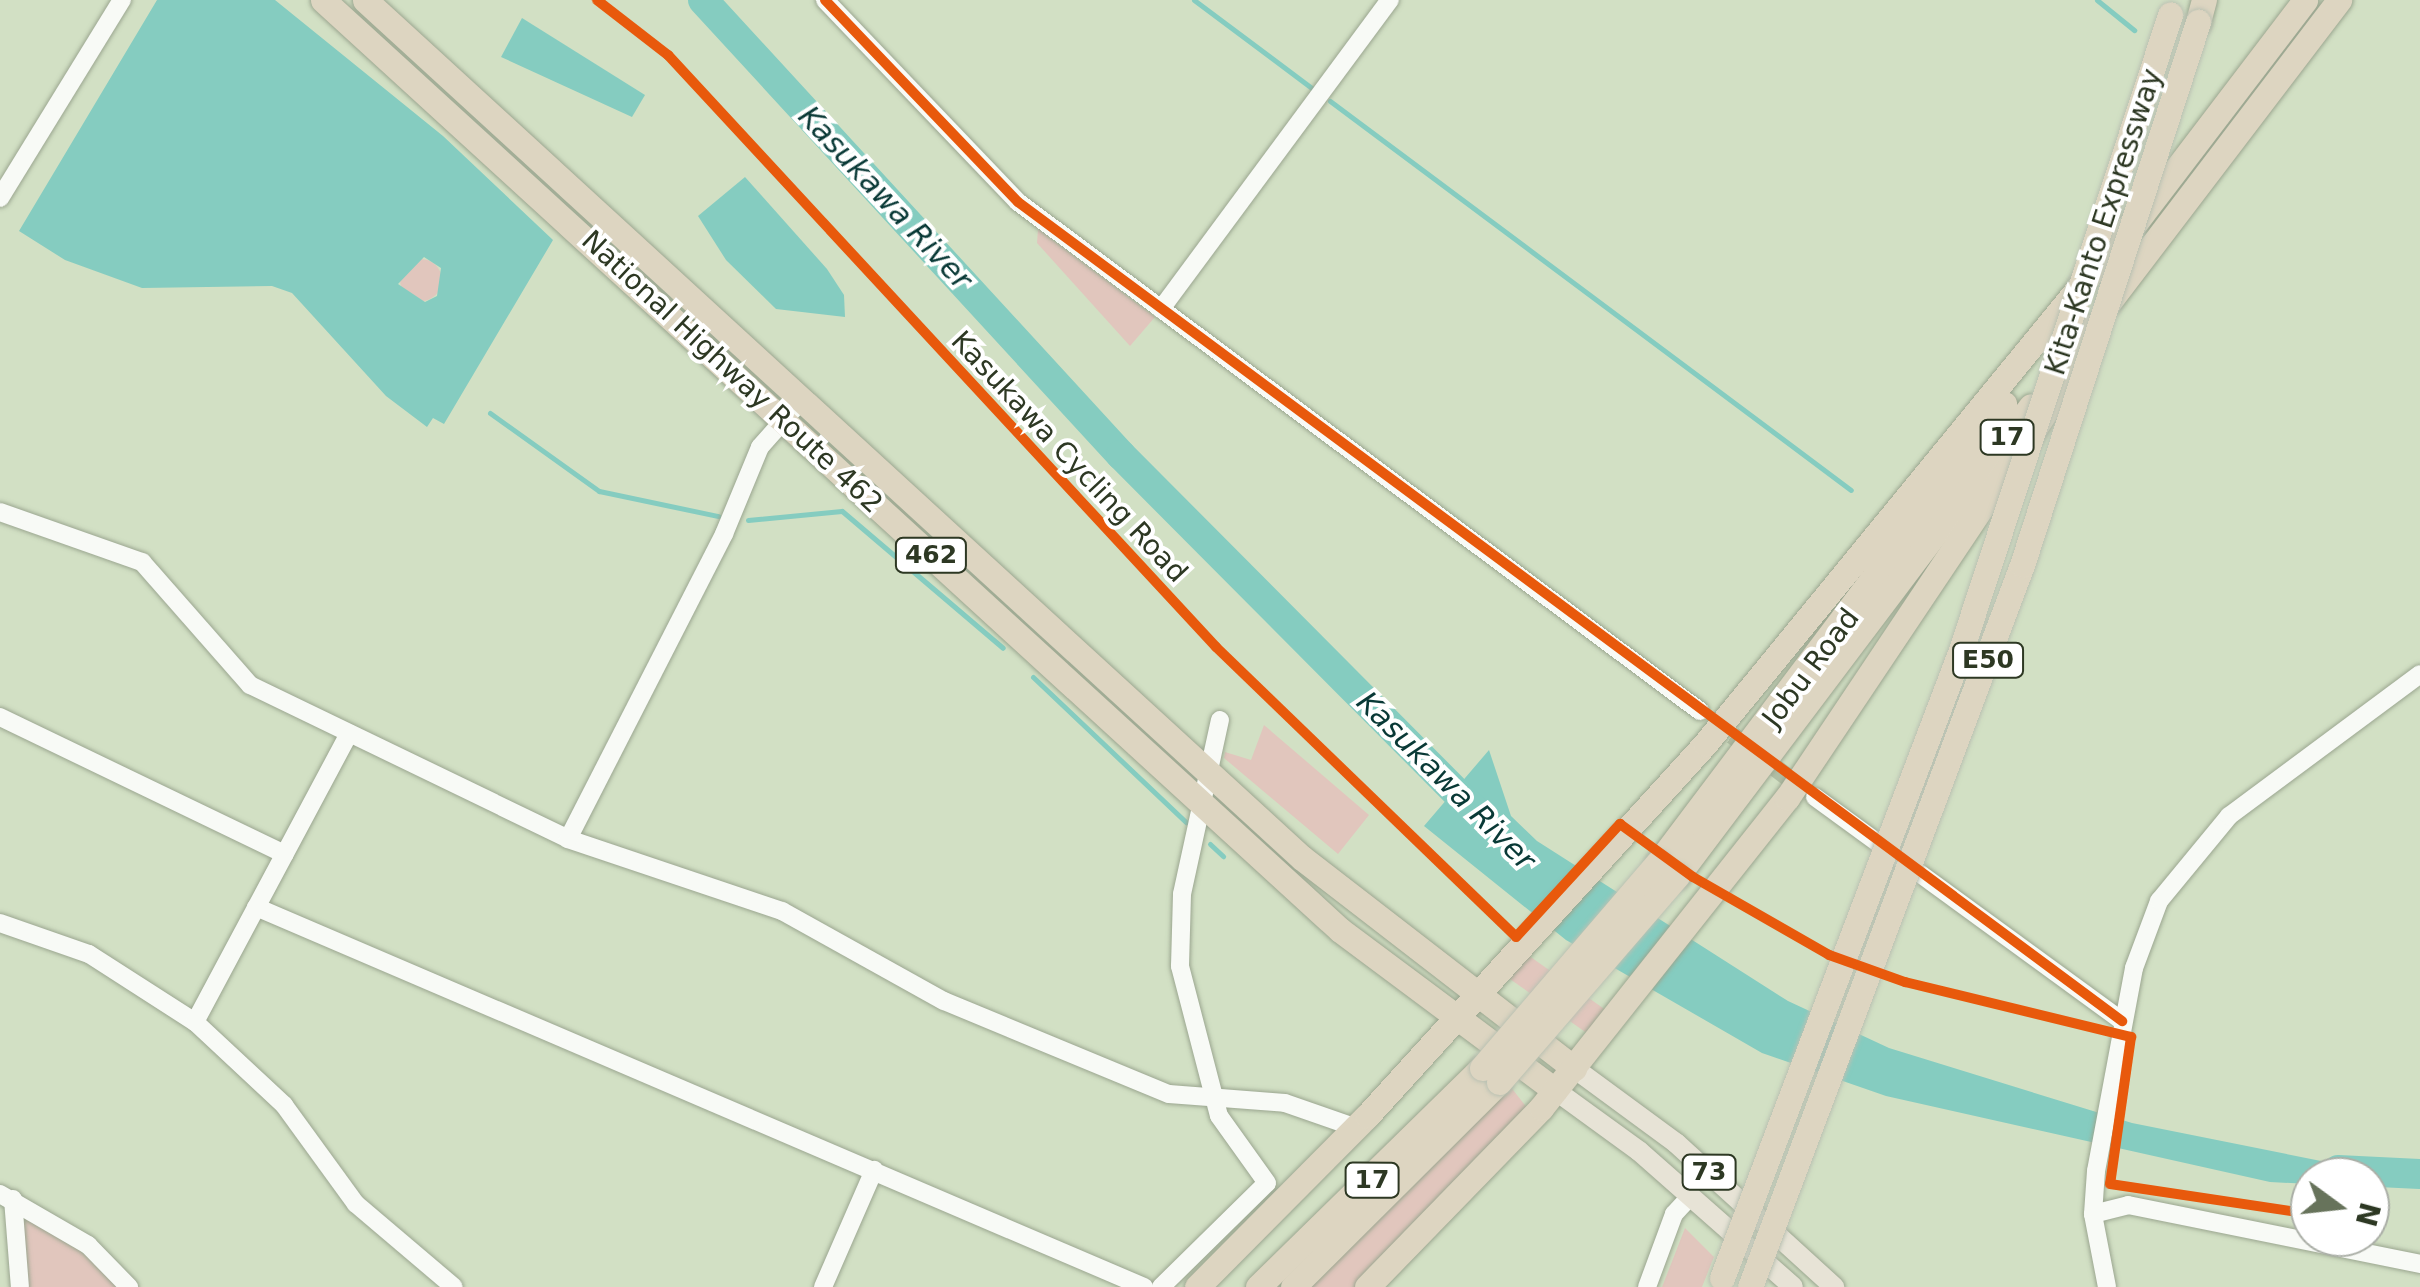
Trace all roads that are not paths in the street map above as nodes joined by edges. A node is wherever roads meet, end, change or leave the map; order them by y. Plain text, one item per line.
1 (122, 0) edge
2 (323, 0) edge
3 (365, 0) edge
4 (825, 0) edge
5 (1390, 0) edge
6 (2305, 0) edge
7 (2339, 0) edge
8 (2172, 8) edge
9 (2201, 11) edge
10 (6, 174) edge
11 (0, 198) edge
12 (2149, 204) junction
13 (1161, 309) junction
14 (2094, 323) junction
15 (800, 402) junction
16 (781, 421) junction
17 (0, 512) edge
18 (2420, 674) edge
19 (1700, 711) tunnel mouth
20 (0, 716) edge
21 (1220, 720) dead end
22 (350, 734) junction
23 (1210, 776) junction
24 (1815, 797) tunnel mouth
25 (1205, 808) junction
26 (568, 839) junction
27 (285, 854) junction
28 (1667, 870) junction
29 (256, 907) junction
30 (0, 923) edge
31 (1476, 998) junction
32 (1456, 1020) junction
33 (195, 1022) junction
34 (2120, 1030) junction
35 (1574, 1068) junction
36 (1491, 1075) junction
37 (1556, 1090) junction
38 (1214, 1099) junction
39 (1354, 1127) junction
40 (874, 1170) junction
41 (1691, 1196) junction
42 (6, 1197) edge
43 (2092, 1214) junction
44 (2420, 1264) edge
45 (1720, 1282) edge
46 (20, 1287) edge
47 (129, 1287) edge
48 (454, 1287) edge
49 (823, 1287) edge
50 (1144, 1287) edge
51 (1161, 1287) edge
52 (1197, 1287) edge
53 (1258, 1287) edge
54 (1293, 1287) edge
55 (1367, 1287) edge
56 (1647, 1287) edge
57 (1750, 1287) edge
58 (1793, 1287) edge
59 (1834, 1287) edge
60 (2108, 1287) edge

1 - 10 street
2 - 16 highway, National Highway Route 462 / 462
3 - 15 highway, National Highway Route 462 / 462
4 - 13 street
5 - 13 street
6 - 12 highway, Jobu Road / 17
7 - 14 highway, Jobu Road / 17
8 - 45 highway, Kita-Kanto Expressway / E50, bridge
9 - 57 highway, Kita-Kanto Expressway / E50, bridge
10 - 11 street
12 - 28 highway, Jobu Road / 17
12 - 31 highway
13 - 19 street
14 - 28 highway, Jobu Road / 17
14 - 35 highway
15 - 16 street
15 - 23 highway, National Highway Route 462 / 462
16 - 25 highway, National Highway Route 462 / 462
16 - 26 street
17 - 22 street
18 - 34 street
20 - 27 street
21 - 23 street
22 - 26 street
22 - 27 street
23 - 25 street
23 - 31 highway, National Highway Route 462 / 462
24 - 34 street
25 - 32 highway, National Highway Route 462 / 462
25 - 38 street
26 - 38 street
27 - 29 street
28 - 36 highway, Jobu Road / 17, bridge
29 - 33 street
29 - 40 street
30 - 33 street
31 - 32 highway
31 - 35 highway, National Highway Route 462 / 462
32 - 37 highway, National Highway Route 462 / 462
32 - 39 highway
33 - 48 street
34 - 43 street
35 - 37 highway
35 - 59 main road, 73
36 - 53 highway, Jobu Road / 17
36 - 54 highway, Jobu Road / 17
37 - 41 main road, 73
37 - 55 highway
38 - 39 street
38 - 51 street
39 - 52 highway
40 - 49 street
40 - 50 street
41 - 56 street
41 - 58 main road, 73
42 - 46 street
42 - 47 street
43 - 44 street
43 - 60 street

